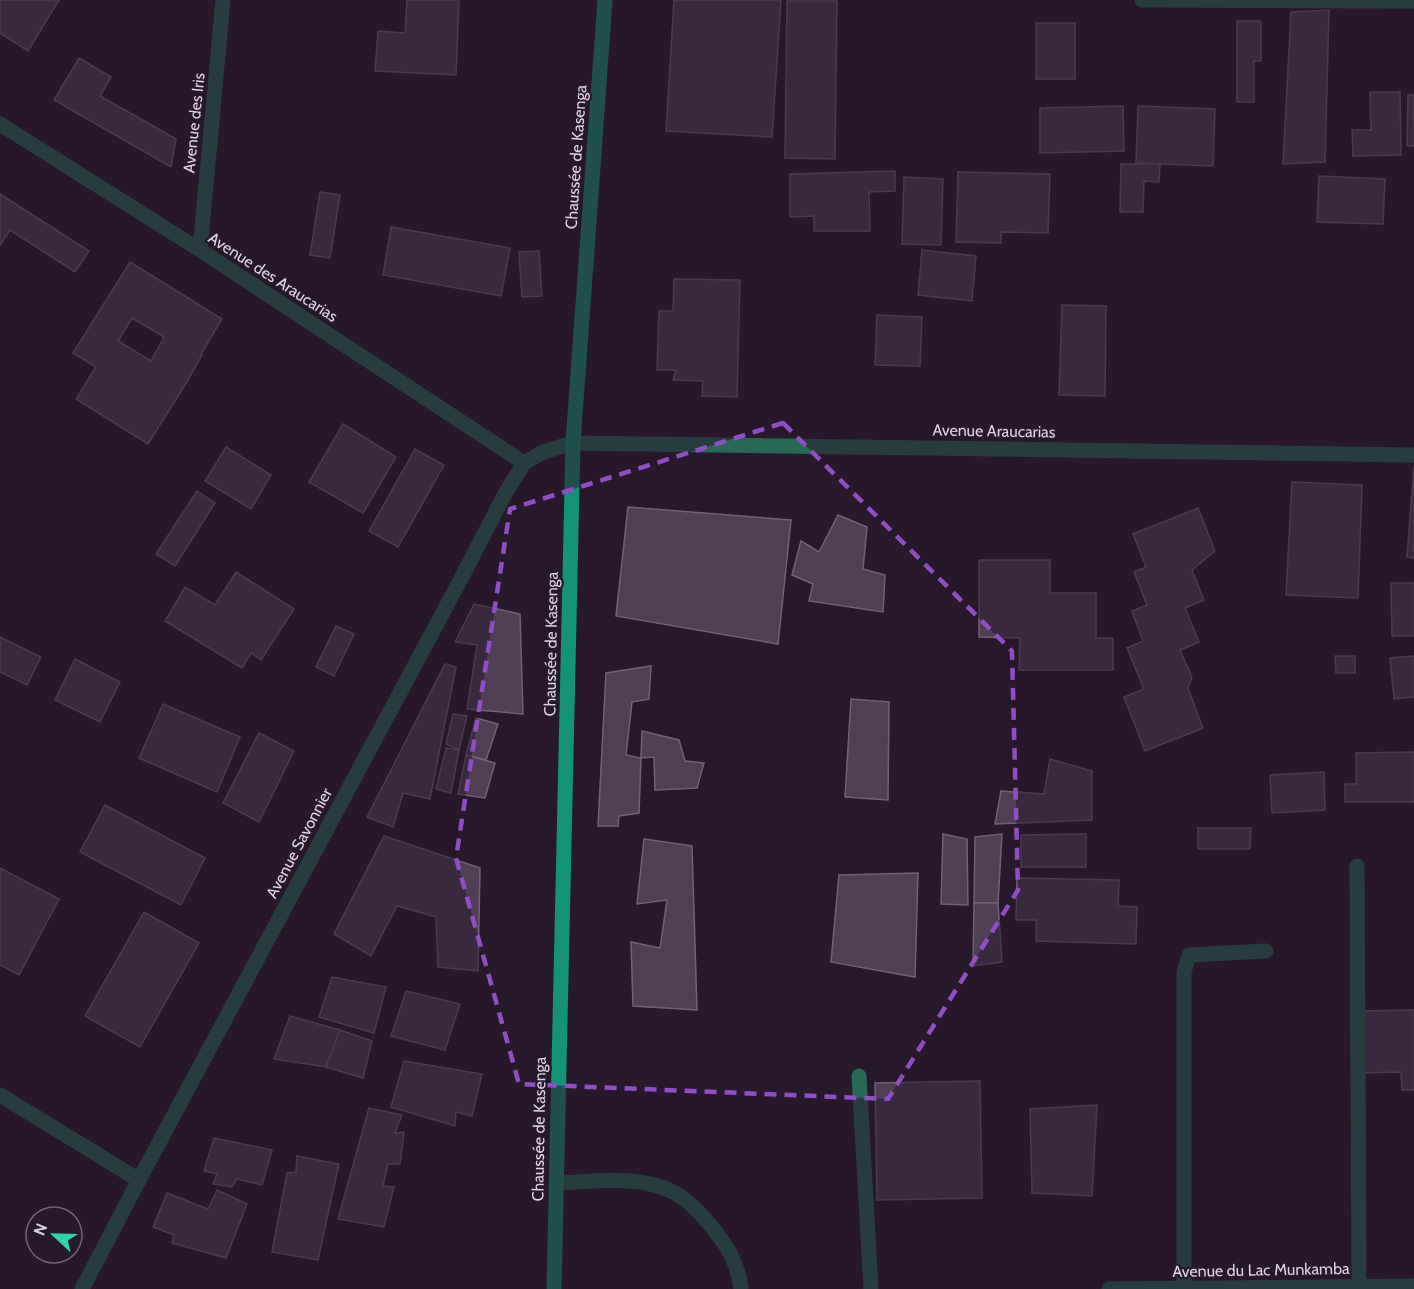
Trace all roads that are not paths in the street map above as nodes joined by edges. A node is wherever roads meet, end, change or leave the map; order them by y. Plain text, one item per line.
1 (223, 0) edge
2 (605, 0) edge
3 (1142, 0) edge
4 (1414, 1) edge
5 (0, 124) edge
6 (200, 250) junction
7 (573, 443) junction
8 (1414, 455) edge
9 (524, 464) junction
10 (1356, 866) dead end
11 (1266, 951) dead end
12 (860, 1076) dead end
13 (0, 1095) edge
14 (139, 1180) junction
15 (556, 1183) junction
16 (1414, 1286) edge
17 (1359, 1287) junction
18 (1185, 1288) edge
19 (1320, 1288) edge
20 (82, 1289) edge
21 (554, 1289) edge
22 (741, 1289) edge
23 (871, 1289) edge
24 (1109, 1289) edge

1 - 6 street, Avenue des Iris
2 - 7 main road, Chaussée de Kasenga
3 - 4 street
5 - 6 street, Avenue des Araucarias
6 - 9 street, Avenue des Araucarias
7 - 8 street, Avenue Araucarias
7 - 9 street
7 - 15 main road, Chaussée de Kasenga
9 - 14 street, Avenue Savonnier
10 - 17 street
11 - 18 street
12 - 23 street
13 - 14 street
14 - 20 street, Avenue Savonnier
15 - 21 main road, Chaussée de Kasenga
15 - 22 street
16 - 17 street, Avenue du Lac Munkamba
17 - 19 street, Avenue du Lac Munkamba
18 - 19 street, Avenue du Lac Munkamba
18 - 24 street, Avenue du Lac Munkamba

